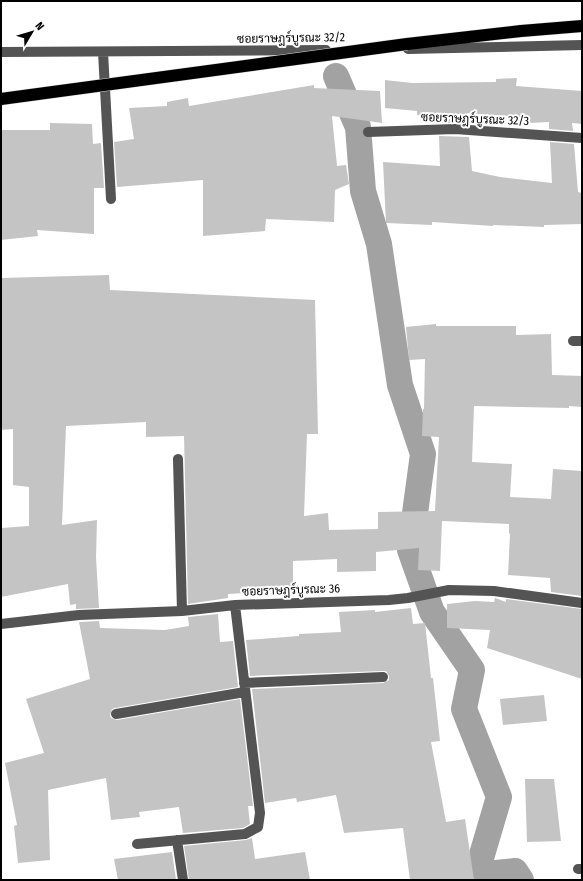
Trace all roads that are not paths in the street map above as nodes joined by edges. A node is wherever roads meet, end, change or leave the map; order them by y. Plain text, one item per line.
1 (582, 26) edge
2 (582, 45) edge
3 (1, 52) edge
4 (103, 52) junction
5 (1, 99) edge
6 (368, 132) dead end
7 (582, 138) edge
8 (111, 199) dead end
9 (178, 459) dead end
10 (582, 603) edge
11 (235, 605) junction
12 (182, 611) junction
13 (1, 624) edge
14 (383, 677) dead end
15 (245, 688) junction
16 (116, 714) dead end
17 (177, 840) junction
18 (137, 844) dead end
19 (183, 880) edge

1 - 5 highway, bridge
2 - 4 street, ซอยราษฎร์บูรณะ 32/2
3 - 4 street, ซอยราษฎร์บูรณะ 32/2
4 - 8 street
6 - 7 street, ซอยราษฎร์บูรณะ 32/3
9 - 12 street
10 - 11 street, ซอยราษฎร์บูรณะ 36
11 - 12 street, ซอยราษฎร์บูรณะ 36
11 - 15 street
12 - 13 street, ซอยราษฎร์บูรณะ 36
14 - 15 street
15 - 16 street
15 - 17 street
17 - 18 street
17 - 19 street

